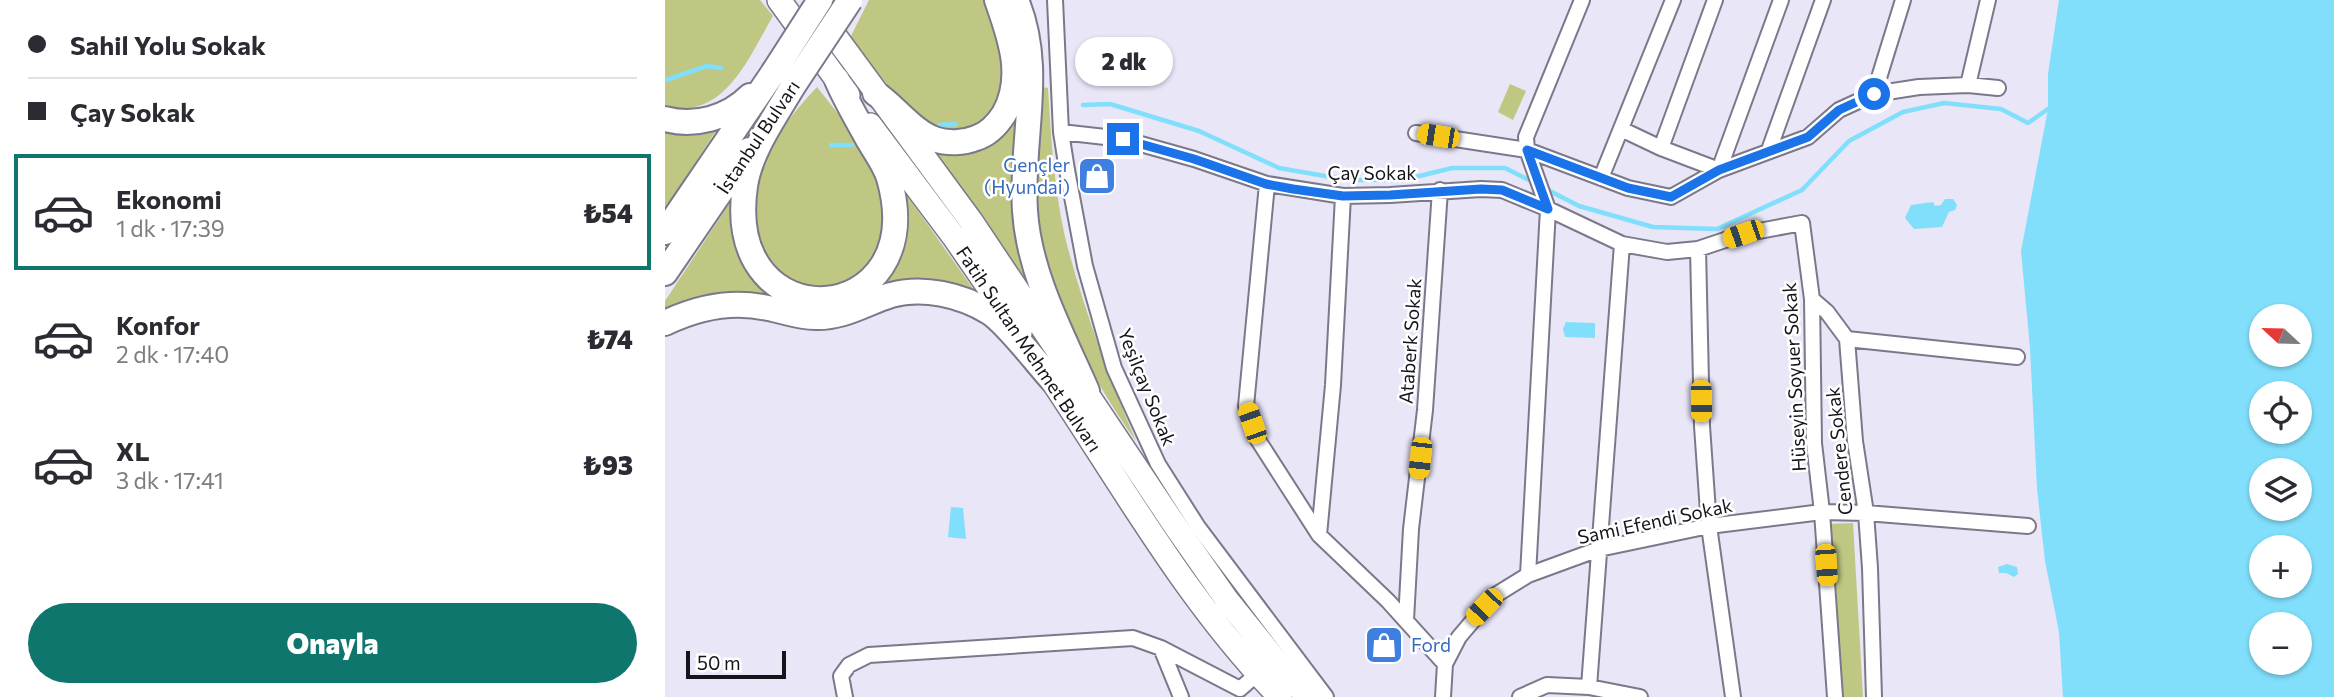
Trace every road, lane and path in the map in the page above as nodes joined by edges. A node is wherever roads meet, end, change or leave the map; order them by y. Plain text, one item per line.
1 (779, 0) edge
2 (809, 0) edge
3 (820, 0) edge
4 (850, 0) edge
5 (997, 0) edge
6 (1016, 0) edge
7 (1055, 0) edge
8 (1582, 0) edge
9 (1674, 0) edge
10 (1715, 0) edge
11 (1781, 0) edge
12 (1823, 0) edge
13 (1903, 0) edge
14 (1988, 0) edge
15 (783, 79) junction
16 (837, 80) junction
17 (1968, 85) junction
18 (1998, 88) dead end
19 (875, 93) junction
20 (1874, 94) junction
21 (665, 119) edge
22 (1621, 129) junction
23 (1061, 132) junction
24 (1416, 133) dead end
25 (1661, 148) junction
26 (1527, 150) junction
27 (1769, 150) junction
28 (1719, 170) junction
29 (1601, 178) junction
30 (1266, 184) junction
31 (1440, 190) junction
32 (1343, 196) junction
33 (1548, 209) junction
34 (1802, 223) joint
35 (665, 232) edge
36 (1622, 244) junction
37 (1698, 249) junction
38 (665, 273) edge
39 (1812, 299) junction
40 (665, 323) edge
41 (1847, 340) junction
42 (2017, 357) dead end
43 (1054, 382) junction
44 (1087, 391) junction
45 (1822, 512) junction
46 (1866, 513) junction
47 (1709, 526) junction
48 (2028, 526) dead end
49 (1319, 535) junction
50 (1599, 549) junction
51 (1528, 575) junction
52 (1405, 620) junction
53 (1161, 648) junction
54 (1445, 664) junction
55 (1257, 674) junction
56 (1588, 687) junction
57 (1236, 693) edge
58 (845, 697) edge
59 (1181, 697) edge
60 (1280, 697) edge
61 (1308, 697) edge
62 (1326, 697) edge
63 (1443, 697) edge
64 (1520, 697) edge
65 (1640, 697) edge
66 (1733, 697) edge
67 (1835, 697) edge
68 (1874, 697) edge

1 - 16 main road, Fatih Sultan Mehmet Bulvarı
2 - 19 main road, Fatih Sultan Mehmet Bulvarı
3 - 15 highway, İstanbul Bulvarı, bridge
4 - 15 highway, İstanbul Bulvarı, bridge
5 - 19 highway
6 - 44 highway
7 - 23 street, Yeşilçay Sokak
8 - 26 street
9 - 22 street
10 - 25 street
11 - 28 street
12 - 27 street
13 - 20 street
14 - 17 street
15 - 16 highway
15 - 21 highway
15 - 35 highway, İstanbul Bulvarı
15 - 38 highway, İstanbul Bulvarı
16 - 43 main road, Fatih Sultan Mehmet Bulvarı
17 - 18 street
17 - 20 street
19 - 44 main road, Fatih Sultan Mehmet Bulvarı
20 - 27 street
22 - 25 street
22 - 29 street
23 - 30 street, Çay Sokak
23 - 62 street, Yeşilçay Sokak
24 - 26 street
25 - 28 street
26 - 29 street
26 - 33 street
27 - 28 street
28 - 29 street
30 - 32 street, Çay Sokak
30 - 49 street
31 - 32 street, Çay Sokak
31 - 33 street, Çay Sokak
31 - 52 street, Ataberk Sokak
32 - 49 street
33 - 36 street, Çay Sokak
33 - 51 street
34 - 37 street, Çay Sokak
34 - 39 street, Hüseyin Soyuer Sokak
36 - 37 street, Çay Sokak
36 - 50 street
37 - 47 street
39 - 41 street
39 - 45 street, Hüseyin Soyuer Sokak
40 - 43 highway
41 - 42 street
41 - 46 street, Cendere Sokak
43 - 55 main road, Fatih Sultan Mehmet Bulvarı
44 - 61 main road, Fatih Sultan Mehmet Bulvarı
45 - 46 street, Sami Efendi Sokak
45 - 47 street, Sami Efendi Sokak
45 - 67 street, Hüseyin Soyuer Sokak
46 - 48 street, Sami Efendi Sokak
46 - 68 street, Cendere Sokak
47 - 50 street, Sami Efendi Sokak
47 - 66 street
49 - 52 street
50 - 51 street, Sami Efendi Sokak
50 - 56 street
51 - 54 street, Sami Efendi Sokak
52 - 54 street
53 - 57 street
53 - 58 street
53 - 59 street
54 - 63 street, Sami Efendi Sokak
55 - 57 street
55 - 60 main road, Fatih Sultan Mehmet Bulvarı
56 - 64 street
56 - 65 street

